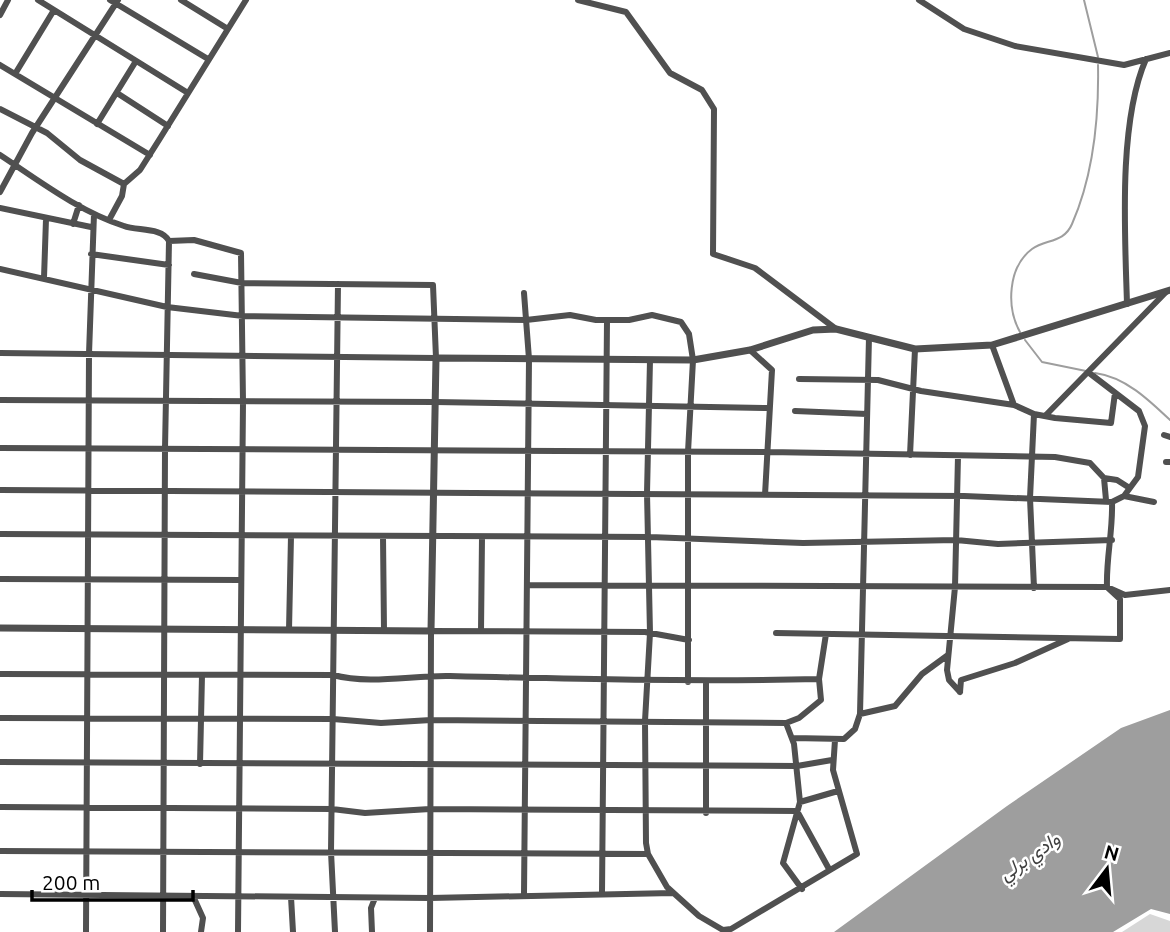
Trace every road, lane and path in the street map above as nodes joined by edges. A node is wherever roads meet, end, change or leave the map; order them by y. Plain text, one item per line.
1 (8, 0) edge
2 (38, 0) edge
3 (181, 0) edge
4 (246, 0) edge
5 (578, 0) edge
6 (919, 0) edge
7 (115, 1) edge
8 (54, 10) junction
9 (0, 15) edge
10 (228, 29) junction
11 (96, 35) junction
12 (1170, 53) edge
13 (1146, 59) junction
14 (208, 60) junction
15 (136, 61) junction
16 (0, 65) edge
17 (15, 74) junction
18 (117, 93) junction
19 (188, 93) junction
20 (56, 99) junction
21 (0, 108) edge
22 (97, 124) junction
23 (168, 126) junction
24 (36, 127) junction
25 (0, 155) edge
26 (150, 155) junction
27 (16, 165) junction
28 (124, 184) junction
29 (0, 192) edge
30 (79, 205) junction
31 (0, 208) edge
32 (94, 214) junction
33 (46, 219) junction
34 (109, 220) junction
35 (73, 224) junction
36 (91, 227) junction
37 (169, 241) junction
38 (90, 254) junction
39 (169, 265) junction
40 (0, 269) edge
41 (194, 274) dead end
42 (44, 278) junction
43 (242, 283) junction
44 (338, 284) junction
45 (90, 288) junction
46 (1168, 290) edge
47 (524, 293) dead end
48 (1128, 304) junction
49 (167, 307) junction
50 (243, 316) junction
51 (337, 319) junction
52 (435, 320) junction
53 (526, 320) junction
54 (607, 320) junction
55 (836, 329) junction
56 (869, 337) junction
57 (992, 345) junction
58 (915, 349) junction
59 (750, 350) junction
60 (0, 353) edge
61 (89, 354) junction
62 (167, 355) junction
63 (243, 355) junction
64 (337, 355) junction
65 (436, 358) junction
66 (529, 359) junction
67 (606, 360) junction
68 (650, 360) junction
69 (693, 360) junction
70 (1088, 372) junction
71 (799, 379) dead end
72 (868, 380) junction
73 (912, 389) junction
74 (1115, 393) junction
75 (0, 400) edge
76 (90, 401) junction
77 (167, 401) junction
78 (337, 401) junction
79 (243, 402) junction
80 (435, 402) junction
81 (527, 403) junction
82 (691, 404) junction
83 (649, 405) junction
84 (1014, 405) junction
85 (606, 406) junction
86 (768, 408) junction
87 (794, 411) dead end
88 (867, 414) junction
89 (1034, 414) junction
90 (1045, 416) junction
91 (0, 448) edge
92 (89, 449) junction
93 (164, 449) junction
94 (336, 449) junction
95 (242, 450) junction
96 (434, 450) junction
97 (527, 451) junction
98 (605, 451) junction
99 (649, 452) junction
100 (688, 452) junction
101 (768, 452) junction
102 (867, 455) junction
103 (910, 456) junction
104 (958, 456) junction
105 (1033, 458) junction
106 (1104, 478) junction
107 (1128, 487) junction
108 (0, 490) edge
109 (88, 491) junction
110 (335, 491) junction
111 (165, 492) junction
112 (241, 492) junction
113 (432, 492) junction
114 (526, 493) junction
115 (604, 493) junction
116 (647, 493) junction
117 (688, 494) junction
118 (765, 495) junction
119 (956, 496) junction
120 (1124, 496) junction
121 (866, 497) junction
122 (1030, 498) junction
123 (1109, 501) junction
124 (1154, 502) dead end
125 (0, 534) edge
126 (89, 534) junction
127 (165, 534) junction
128 (242, 535) junction
129 (335, 535) junction
130 (291, 536) junction
131 (383, 536) junction
132 (432, 536) junction
133 (482, 537) junction
134 (527, 537) junction
135 (650, 537) junction
136 (604, 538) junction
137 (689, 539) junction
138 (956, 540) junction
139 (1112, 540) junction
140 (865, 543) junction
141 (1033, 544) junction
142 (0, 579) edge
143 (241, 580) junction
144 (88, 581) junction
145 (165, 581) junction
146 (650, 583) junction
147 (603, 584) junction
148 (689, 584) junction
149 (527, 585) junction
150 (956, 587) junction
151 (1107, 587) junction
152 (865, 588) junction
153 (1034, 588) junction
154 (1170, 590) edge
155 (0, 628) edge
156 (88, 629) junction
157 (165, 629) junction
158 (241, 630) junction
159 (289, 631) junction
160 (334, 631) junction
161 (384, 631) junction
162 (431, 631) junction
163 (481, 631) junction
164 (526, 632) junction
165 (603, 632) junction
166 (650, 633) junction
167 (776, 633) dead end
168 (826, 634) junction
169 (863, 634) junction
170 (951, 635) junction
171 (1070, 638) junction
172 (689, 640) junction
173 (948, 654) junction
174 (0, 674) edge
175 (240, 674) junction
176 (87, 675) junction
177 (202, 675) junction
178 (333, 675) junction
179 (431, 675) junction
180 (164, 676) junction
181 (526, 677) junction
182 (602, 679) junction
183 (819, 679) junction
184 (647, 680) junction
185 (688, 682) junction
186 (706, 682) junction
187 (860, 715) junction
188 (0, 718) edge
189 (88, 719) junction
190 (163, 719) junction
191 (200, 719) junction
192 (239, 719) junction
193 (333, 719) junction
194 (431, 720) junction
195 (524, 721) junction
196 (601, 721) junction
197 (645, 721) junction
198 (706, 722) junction
199 (786, 723) junction
200 (793, 738) junction
201 (835, 740) junction
202 (832, 760) junction
203 (0, 762) edge
204 (332, 762) junction
205 (87, 763) junction
206 (162, 763) junction
207 (201, 764) junction
208 (239, 764) junction
209 (524, 764) junction
210 (601, 764) junction
211 (645, 765) junction
212 (430, 766) junction
213 (797, 766) junction
214 (707, 767) junction
215 (838, 791) junction
216 (800, 802) junction
217 (86, 806) junction
218 (0, 807) edge
219 (162, 808) junction
220 (239, 809) junction
221 (332, 809) junction
222 (430, 809) junction
223 (526, 811) junction
224 (798, 811) junction
225 (601, 812) junction
226 (645, 812) junction
227 (706, 813) junction
228 (0, 851) edge
229 (87, 851) junction
230 (163, 852) junction
231 (239, 852) junction
232 (331, 852) junction
233 (430, 852) junction
234 (600, 854) junction
235 (648, 854) junction
236 (524, 855) junction
237 (829, 869) junction
238 (802, 889) junction
239 (673, 893) junction
240 (0, 894) edge
241 (602, 894) junction
242 (163, 895) junction
243 (524, 895) junction
244 (87, 896) junction
245 (193, 896) junction
246 (291, 897) junction
247 (239, 898) junction
248 (332, 898) junction
249 (375, 898) junction
250 (430, 898) junction
251 (722, 931) edge
252 (86, 932) edge
253 (163, 932) edge
254 (201, 932) edge
255 (239, 932) edge
256 (293, 932) edge
257 (335, 932) edge
258 (372, 932) edge
259 (430, 932) edge

1 - 9 street
2 - 8 street
3 - 10 street
4 - 10 street
5 - 55 street
6 - 13 street
7 - 11 street
7 - 14 street
8 - 11 street
8 - 17 street
10 - 14 street
11 - 15 street
11 - 20 street
12 - 13 street
13 - 48 street
14 - 19 street
15 - 18 street
15 - 19 street
16 - 17 street
17 - 20 street
18 - 22 street
18 - 23 street
19 - 23 street
20 - 22 street
20 - 24 street
21 - 24 street
22 - 26 street
23 - 26 street
24 - 27 street
24 - 28 street
25 - 27 street
26 - 28 street
27 - 29 street
27 - 30 street
28 - 34 street
30 - 32 street
30 - 35 street
31 - 33 street
32 - 34 street
32 - 36 street
33 - 35 street
33 - 42 street
34 - 37 street
35 - 36 street
36 - 38 street
37 - 39 street
37 - 43 street
38 - 39 street
38 - 45 street
39 - 49 street
40 - 42 street
41 - 43 street
42 - 45 street
43 - 44 street
43 - 50 street
44 - 51 street
44 - 52 street
45 - 49 street
45 - 61 street
46 - 48 street
46 - 70 street
47 - 53 street
48 - 57 street
49 - 50 street
49 - 62 street
50 - 51 street
50 - 63 street
51 - 52 street
51 - 64 street
52 - 53 street
52 - 65 street
53 - 54 street
53 - 66 street
54 - 67 street
54 - 69 street
55 - 56 street
55 - 59 street
56 - 58 street
56 - 72 street
57 - 58 street
57 - 84 street
58 - 73 street
59 - 69 street
59 - 86 street
60 - 61 street
61 - 62 street
61 - 76 street
62 - 63 street
62 - 77 street
63 - 64 street
63 - 79 street
64 - 65 street
64 - 78 street
65 - 66 street
65 - 80 street
66 - 67 street
66 - 81 street
67 - 68 street
67 - 85 street
68 - 69 street
68 - 83 street
69 - 82 street
70 - 74 street
70 - 90 street
71 - 72 street
72 - 73 street
72 - 88 street
73 - 84 street
73 - 103 street
74 - 90 street
74 - 107 street
75 - 76 street
76 - 77 street
76 - 92 street
77 - 79 street
77 - 93 street
78 - 79 street
78 - 80 street
78 - 94 street
79 - 95 street
80 - 81 street
80 - 96 street
81 - 85 street
81 - 97 street
82 - 83 street
82 - 86 street
82 - 100 street
83 - 85 street
83 - 99 street
84 - 89 street
85 - 98 street
86 - 101 street
87 - 88 street
88 - 102 street
89 - 90 street
89 - 105 street
91 - 92 street
92 - 93 street
92 - 109 street
93 - 95 street
93 - 111 street
94 - 95 street
94 - 96 street
94 - 110 street
95 - 112 street
96 - 97 street
96 - 113 street
97 - 98 street
97 - 114 street
98 - 99 street
98 - 115 street
99 - 100 street
99 - 116 street
100 - 101 street
100 - 117 street
101 - 102 street
101 - 118 street
102 - 103 street
102 - 121 street
103 - 104 street
104 - 105 street
104 - 119 street
105 - 106 street
105 - 122 street
106 - 107 street
106 - 123 street
107 - 120 street
108 - 109 street
109 - 111 street
109 - 126 street
110 - 112 street
110 - 113 street
110 - 129 street
111 - 112 street
111 - 127 street
112 - 128 street
113 - 114 street
113 - 132 street
114 - 115 street
114 - 134 street
115 - 116 street
115 - 136 street
116 - 117 street
116 - 135 street
117 - 118 street
117 - 137 street
118 - 121 street
119 - 121 street
119 - 122 street
119 - 138 street
120 - 123 street
120 - 124 street
121 - 140 street
122 - 123 street
122 - 141 street
123 - 139 street
125 - 126 street
126 - 127 street
126 - 144 street
127 - 128 street
127 - 145 street
128 - 130 street
128 - 143 street
129 - 130 street
129 - 131 street
129 - 160 street
130 - 159 street
131 - 132 street
131 - 161 street
132 - 133 street
132 - 162 street
133 - 134 street
133 - 163 street
134 - 136 street
134 - 149 street
135 - 136 street
135 - 137 street
135 - 146 street
136 - 147 street
137 - 140 street
137 - 148 street
138 - 140 street
138 - 141 street
138 - 150 street
139 - 141 street
139 - 151 street
140 - 152 street
141 - 153 street
142 - 144 street
143 - 145 street
143 - 158 street
144 - 145 street
144 - 156 street
145 - 157 street
146 - 147 street
146 - 148 street
146 - 166 street
147 - 149 street
147 - 165 street
148 - 152 street
148 - 172 street
149 - 164 street
150 - 152 street
150 - 153 street
150 - 170 street
151 - 153 street
151 - 154 street
151 - 171 street
152 - 169 street
155 - 156 street
156 - 157 street
156 - 176 street
157 - 158 street
157 - 180 street
158 - 159 street
158 - 175 street
159 - 160 street
160 - 161 street
160 - 178 street
161 - 162 street
162 - 163 street
162 - 179 street
163 - 164 street
164 - 165 street
164 - 181 street
165 - 166 street
165 - 182 street
166 - 172 street
166 - 184 street
167 - 168 street
168 - 169 street
168 - 183 street
169 - 170 street
169 - 187 street
170 - 171 street
170 - 173 street
171 - 173 street
172 - 185 street
173 - 187 street
174 - 176 street
175 - 177 street
175 - 178 street
175 - 192 street
176 - 180 street
176 - 189 street
177 - 180 street
177 - 191 street
178 - 179 street
178 - 193 street
179 - 181 street
179 - 194 street
180 - 190 street
181 - 182 street
181 - 195 street
182 - 184 street
182 - 196 street
183 - 186 street
183 - 199 street
184 - 185 street
184 - 197 street
185 - 186 street
186 - 198 street
187 - 201 street
188 - 189 street
189 - 190 street
189 - 205 street
190 - 191 street
190 - 206 street
191 - 192 street
191 - 207 street
192 - 193 street
192 - 208 street
193 - 194 street
193 - 204 street
194 - 195 street
194 - 212 street
195 - 196 street
195 - 209 street
196 - 197 street
196 - 210 street
197 - 198 street
197 - 211 street
198 - 199 street
198 - 214 street
199 - 200 street
200 - 201 street
200 - 213 street
201 - 202 street
202 - 213 street
202 - 215 street
203 - 205 street
204 - 208 street
204 - 212 street
204 - 221 street
205 - 206 street
205 - 217 street
206 - 207 street
206 - 219 street
207 - 208 street
208 - 220 street
209 - 210 street
209 - 212 street
209 - 223 street
210 - 211 street
210 - 225 street
211 - 214 street
211 - 226 street
212 - 222 street
213 - 214 street
213 - 216 street
214 - 227 street
215 - 216 street
215 - 237 street
216 - 224 street
217 - 218 street
217 - 219 street
217 - 229 street
219 - 220 street
219 - 230 street
220 - 221 street
220 - 231 street
221 - 222 street
221 - 232 street
222 - 223 street
222 - 233 street
223 - 225 street
223 - 236 street
224 - 227 street
224 - 237 street
224 - 238 street
225 - 226 street
225 - 234 street
226 - 227 street
226 - 235 street
228 - 229 street
229 - 230 street
229 - 244 street
230 - 231 street
230 - 242 street
231 - 232 street
231 - 247 street
232 - 233 street
232 - 248 street
233 - 236 street
233 - 250 street
234 - 235 street
234 - 236 street
234 - 241 street
235 - 239 street
236 - 243 street
237 - 238 street
238 - 251 street
239 - 241 street
239 - 251 street
240 - 244 street
241 - 243 street
242 - 244 street
242 - 245 street
242 - 253 street
243 - 250 street
244 - 252 street
245 - 247 street
245 - 254 street
246 - 247 street
246 - 248 street
246 - 256 street
247 - 255 street
248 - 249 street
248 - 257 street
249 - 250 street
249 - 258 street
250 - 259 street

